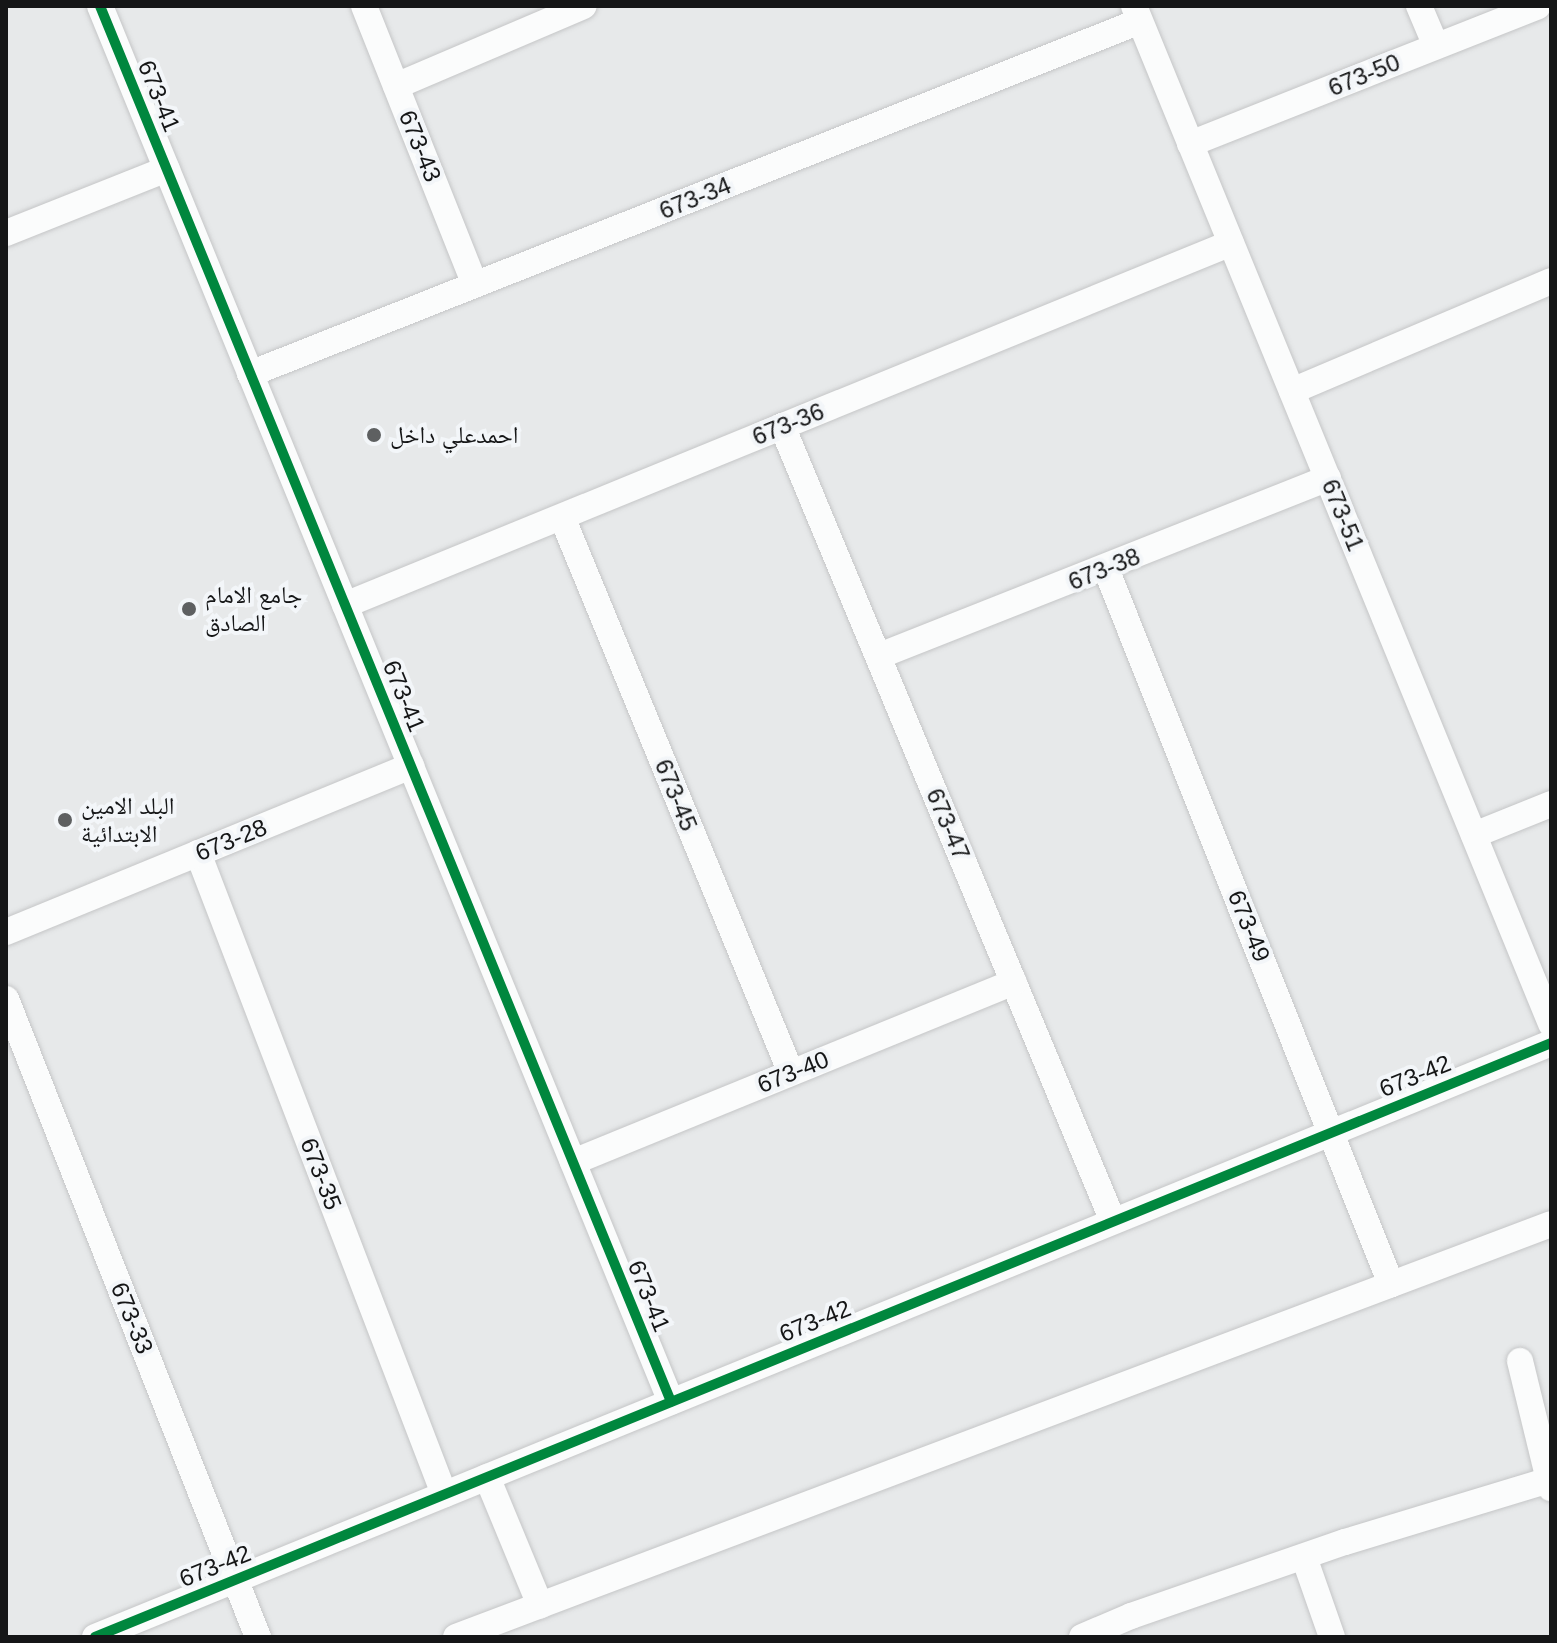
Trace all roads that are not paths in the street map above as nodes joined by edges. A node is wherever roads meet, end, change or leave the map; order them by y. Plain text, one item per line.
1 (100, 6) edge
2 (364, 6) edge
3 (584, 6) edge
4 (1419, 6) edge
5 (1538, 6) edge
6 (1137, 14) edge
7 (1436, 46) junction
8 (396, 86) junction
9 (1190, 144) junction
10 (167, 169) junction
11 (6, 233) edge
12 (1231, 243) junction
13 (1550, 284) edge
14 (475, 285) junction
15 (250, 374) junction
16 (1292, 391) junction
17 (782, 426) junction
18 (1328, 478) junction
19 (562, 517) junction
20 (1106, 569) junction
21 (345, 605) junction
22 (879, 656) junction
23 (411, 766) junction
24 (1551, 804) edge
25 (1474, 835) junction
26 (198, 853) junction
27 (6, 932) edge
28 (1014, 982) junction
29 (6, 999) edge
30 (1551, 1024) edge
31 (1551, 1043) edge
32 (791, 1073) junction
33 (1331, 1133) junction
34 (573, 1162) junction
35 (1113, 1221) junction
36 (1551, 1224) edge
37 (1391, 1284) junction
38 (1520, 1361) dead end
39 (671, 1402) junction
40 (487, 1477) junction
41 (1550, 1484) edge
42 (444, 1494) junction
43 (1304, 1557) junction
44 (235, 1579) junction
45 (540, 1605) junction
46 (95, 1637) edge
47 (258, 1637) edge
48 (456, 1637) edge
49 (1082, 1637) edge
50 (1332, 1637) edge

1 - 10 street, 673-41
2 - 8 street, 673-43
3 - 8 street
4 - 7 street
5 - 7 street, 673-50
6 - 9 street, 673-51
6 - 14 street, 673-34
7 - 9 street, 673-50
8 - 14 street, 673-43
9 - 12 street, 673-51
10 - 11 street
10 - 15 street, 673-41
12 - 16 street, 673-51
12 - 17 street, 673-36
13 - 16 street
14 - 15 street, 673-34
15 - 21 street, 673-41
16 - 18 street, 673-51
17 - 19 street, 673-36
17 - 22 street, 673-47
18 - 20 street, 673-38
18 - 25 street, 673-51
19 - 21 street, 673-36
19 - 32 street, 673-45
20 - 22 street, 673-38
20 - 33 street, 673-49
21 - 23 street, 673-41
22 - 28 street, 673-47
23 - 26 street, 673-28
23 - 34 street, 673-41
24 - 25 street
25 - 30 street, 673-51
26 - 27 street, 673-28
26 - 42 street, 673-35
28 - 32 street, 673-40
28 - 35 street, 673-47
29 - 44 street, 673-33
31 - 33 street, 673-42
32 - 34 street, 673-40
33 - 35 street, 673-42
33 - 37 street, 673-49
34 - 39 street, 673-41
35 - 39 street, 673-42
36 - 37 street
37 - 45 street
38 - 41 street
39 - 40 street, 673-42
40 - 42 street, 673-42
40 - 45 street
41 - 43 street
42 - 44 street, 673-42
43 - 49 street
43 - 50 street
44 - 46 street, 673-42
44 - 47 street, 673-33
45 - 48 street

